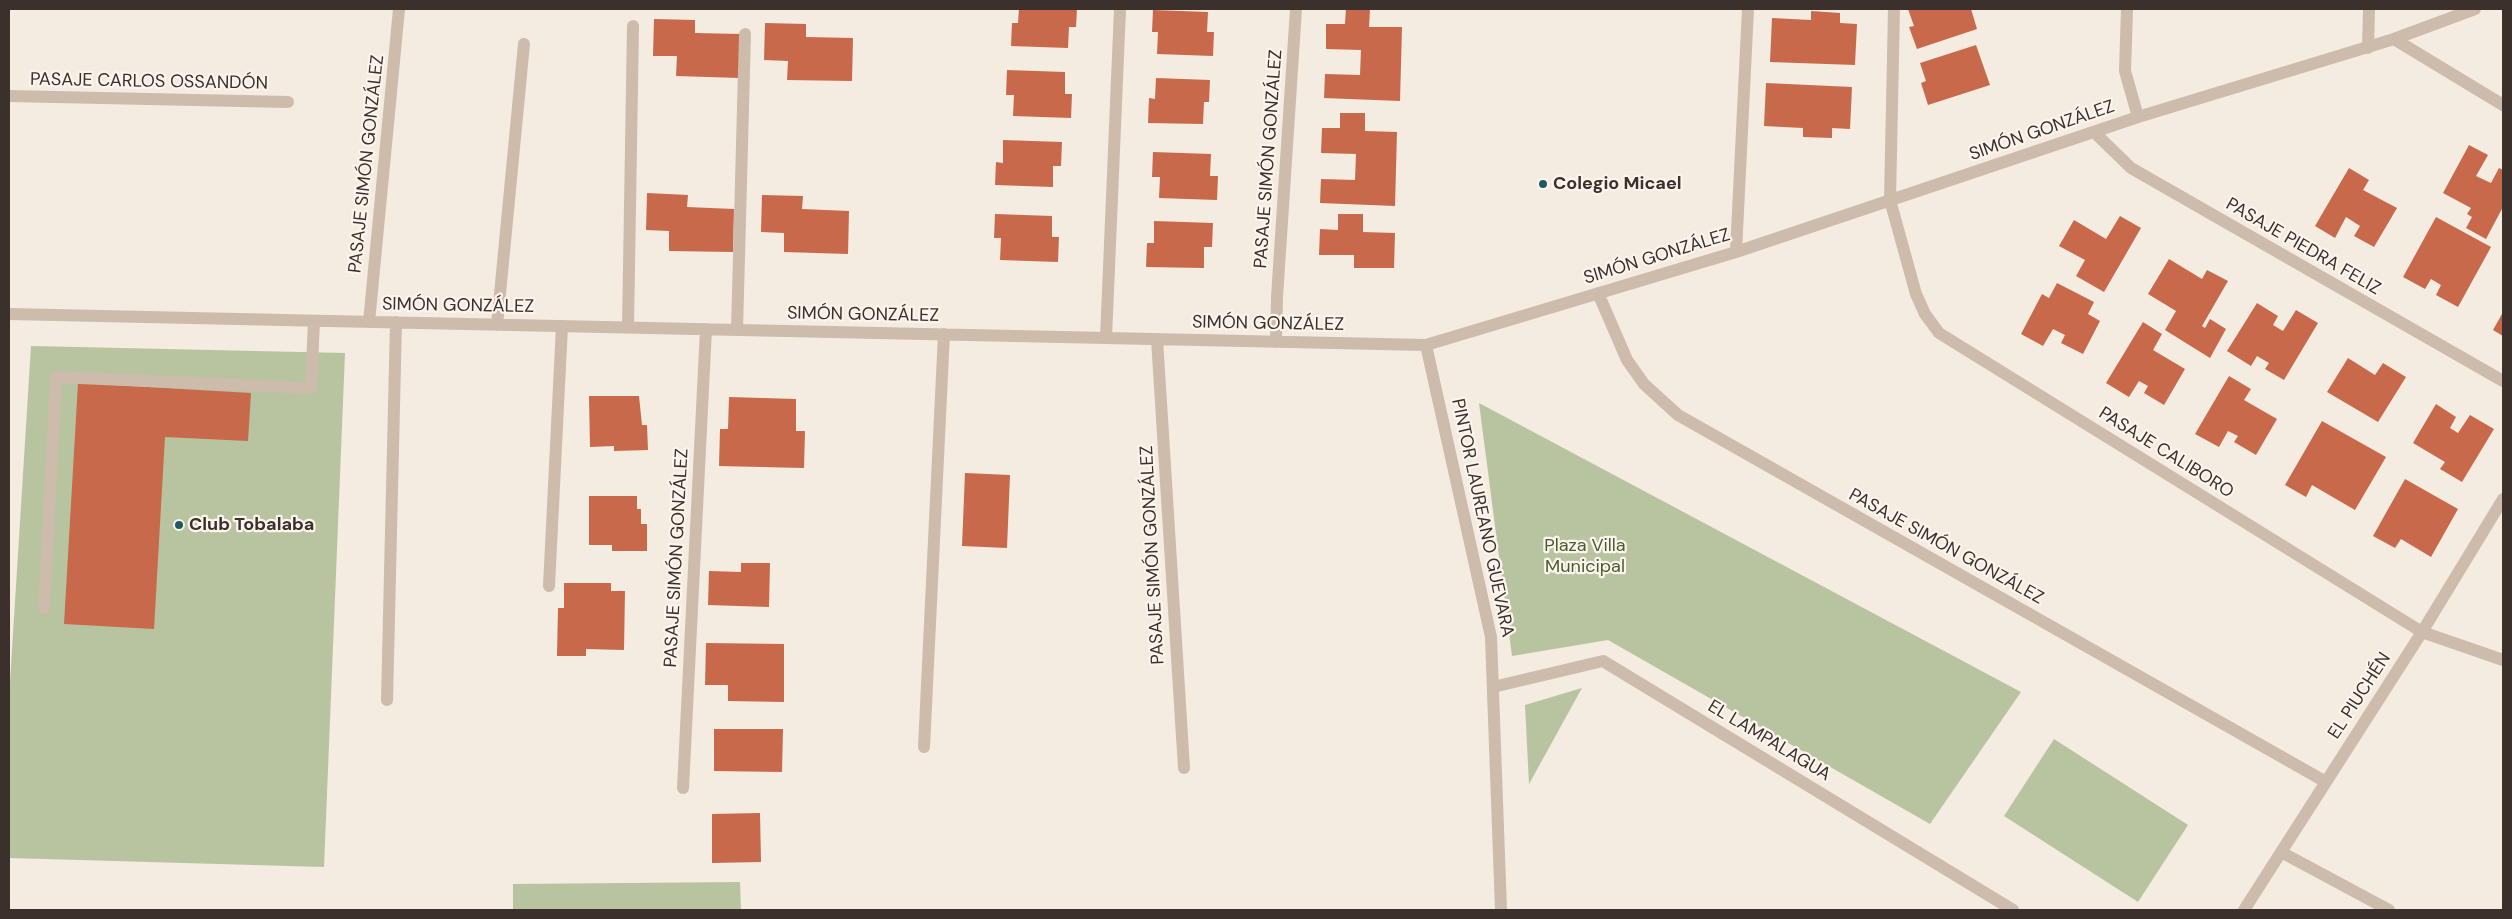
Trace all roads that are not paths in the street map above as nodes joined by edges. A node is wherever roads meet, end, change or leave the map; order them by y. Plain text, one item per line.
1 (399, 9) edge
2 (1120, 9) edge
3 (1296, 9) edge
4 (1748, 9) edge
5 (1894, 9) edge
6 (2127, 9) edge
7 (2369, 9) edge
8 (2475, 9) edge
9 (633, 26) dead end
10 (745, 34) dead end
11 (2394, 39) junction
12 (524, 44) dead end
13 (2368, 48) junction
14 (9, 96) edge
15 (288, 102) dead end
16 (2503, 105) edge
17 (2138, 117) junction
18 (2094, 132) junction
19 (1890, 200) junction
20 (1736, 252) junction
21 (1598, 293) junction
22 (9, 314) edge
23 (314, 321) junction
24 (369, 322) junction
25 (396, 322) junction
26 (497, 325) junction
27 (562, 326) junction
28 (628, 327) junction
29 (706, 329) junction
30 (737, 330) junction
31 (944, 334) junction
32 (1106, 338) junction
33 (1157, 339) junction
34 (1276, 342) junction
35 (1426, 345) junction
36 (2503, 381) edge
37 (2503, 499) edge
38 (549, 586) dead end
39 (44, 608) dead end
40 (2422, 632) junction
41 (2503, 660) edge
42 (1493, 687) junction
43 (387, 700) dead end
44 (924, 747) dead end
45 (1184, 768) dead end
46 (2326, 782) junction
47 (683, 788) dead end
48 (2281, 852) junction
49 (1500, 910) edge
50 (2013, 910) edge
51 (2244, 910) edge
52 (2389, 910) edge

1 - 24 street, PASAJE SIMÓN GONZÁLEZ
2 - 32 street
3 - 34 street, PASAJE SIMÓN GONZÁLEZ
4 - 20 street
5 - 19 street
6 - 17 street
7 - 13 street
8 - 11 street, SIMÓN GONZÁLEZ
9 - 28 street
10 - 30 street
11 - 13 street, SIMÓN GONZÁLEZ
11 - 16 street
12 - 26 street
13 - 17 street, SIMÓN GONZÁLEZ
14 - 15 street, PASAJE CARLOS OSSANDÓN
17 - 18 street, SIMÓN GONZÁLEZ
18 - 19 street, SIMÓN GONZÁLEZ
18 - 36 street, PASAJE PIEDRA FELIZ
19 - 20 street, SIMÓN GONZÁLEZ
19 - 40 street, PASAJE CALIBORO
20 - 21 street, SIMÓN GONZÁLEZ
21 - 35 street, SIMÓN GONZÁLEZ
21 - 46 street, PASAJE SIMÓN GONZÁLEZ
22 - 23 street, SIMÓN GONZÁLEZ
23 - 24 street, SIMÓN GONZÁLEZ
23 - 39 street
24 - 25 street, SIMÓN GONZÁLEZ
25 - 26 street, SIMÓN GONZÁLEZ
25 - 43 street
26 - 27 street, SIMÓN GONZÁLEZ
27 - 28 street, SIMÓN GONZÁLEZ
27 - 38 street
28 - 29 street, SIMÓN GONZÁLEZ
29 - 30 street, SIMÓN GONZÁLEZ
29 - 47 street, PASAJE SIMÓN GONZÁLEZ
30 - 31 street, SIMÓN GONZÁLEZ
31 - 32 street, SIMÓN GONZÁLEZ
31 - 44 street
32 - 33 street, SIMÓN GONZÁLEZ
33 - 34 street, SIMÓN GONZÁLEZ
33 - 45 street, PASAJE SIMÓN GONZÁLEZ
34 - 35 street, SIMÓN GONZÁLEZ
35 - 42 street, PINTOR LAUREANO GUEVARA
37 - 40 street, EL PIUCHÉN
40 - 41 street, PASAJE CALIBORO
40 - 46 street, EL PIUCHÉN
42 - 49 street, PINTOR LAUREANO GUEVARA
42 - 50 street, EL LAMPALAGUA
46 - 48 street, EL PIUCHÉN
48 - 51 street, EL PIUCHÉN
48 - 52 street

